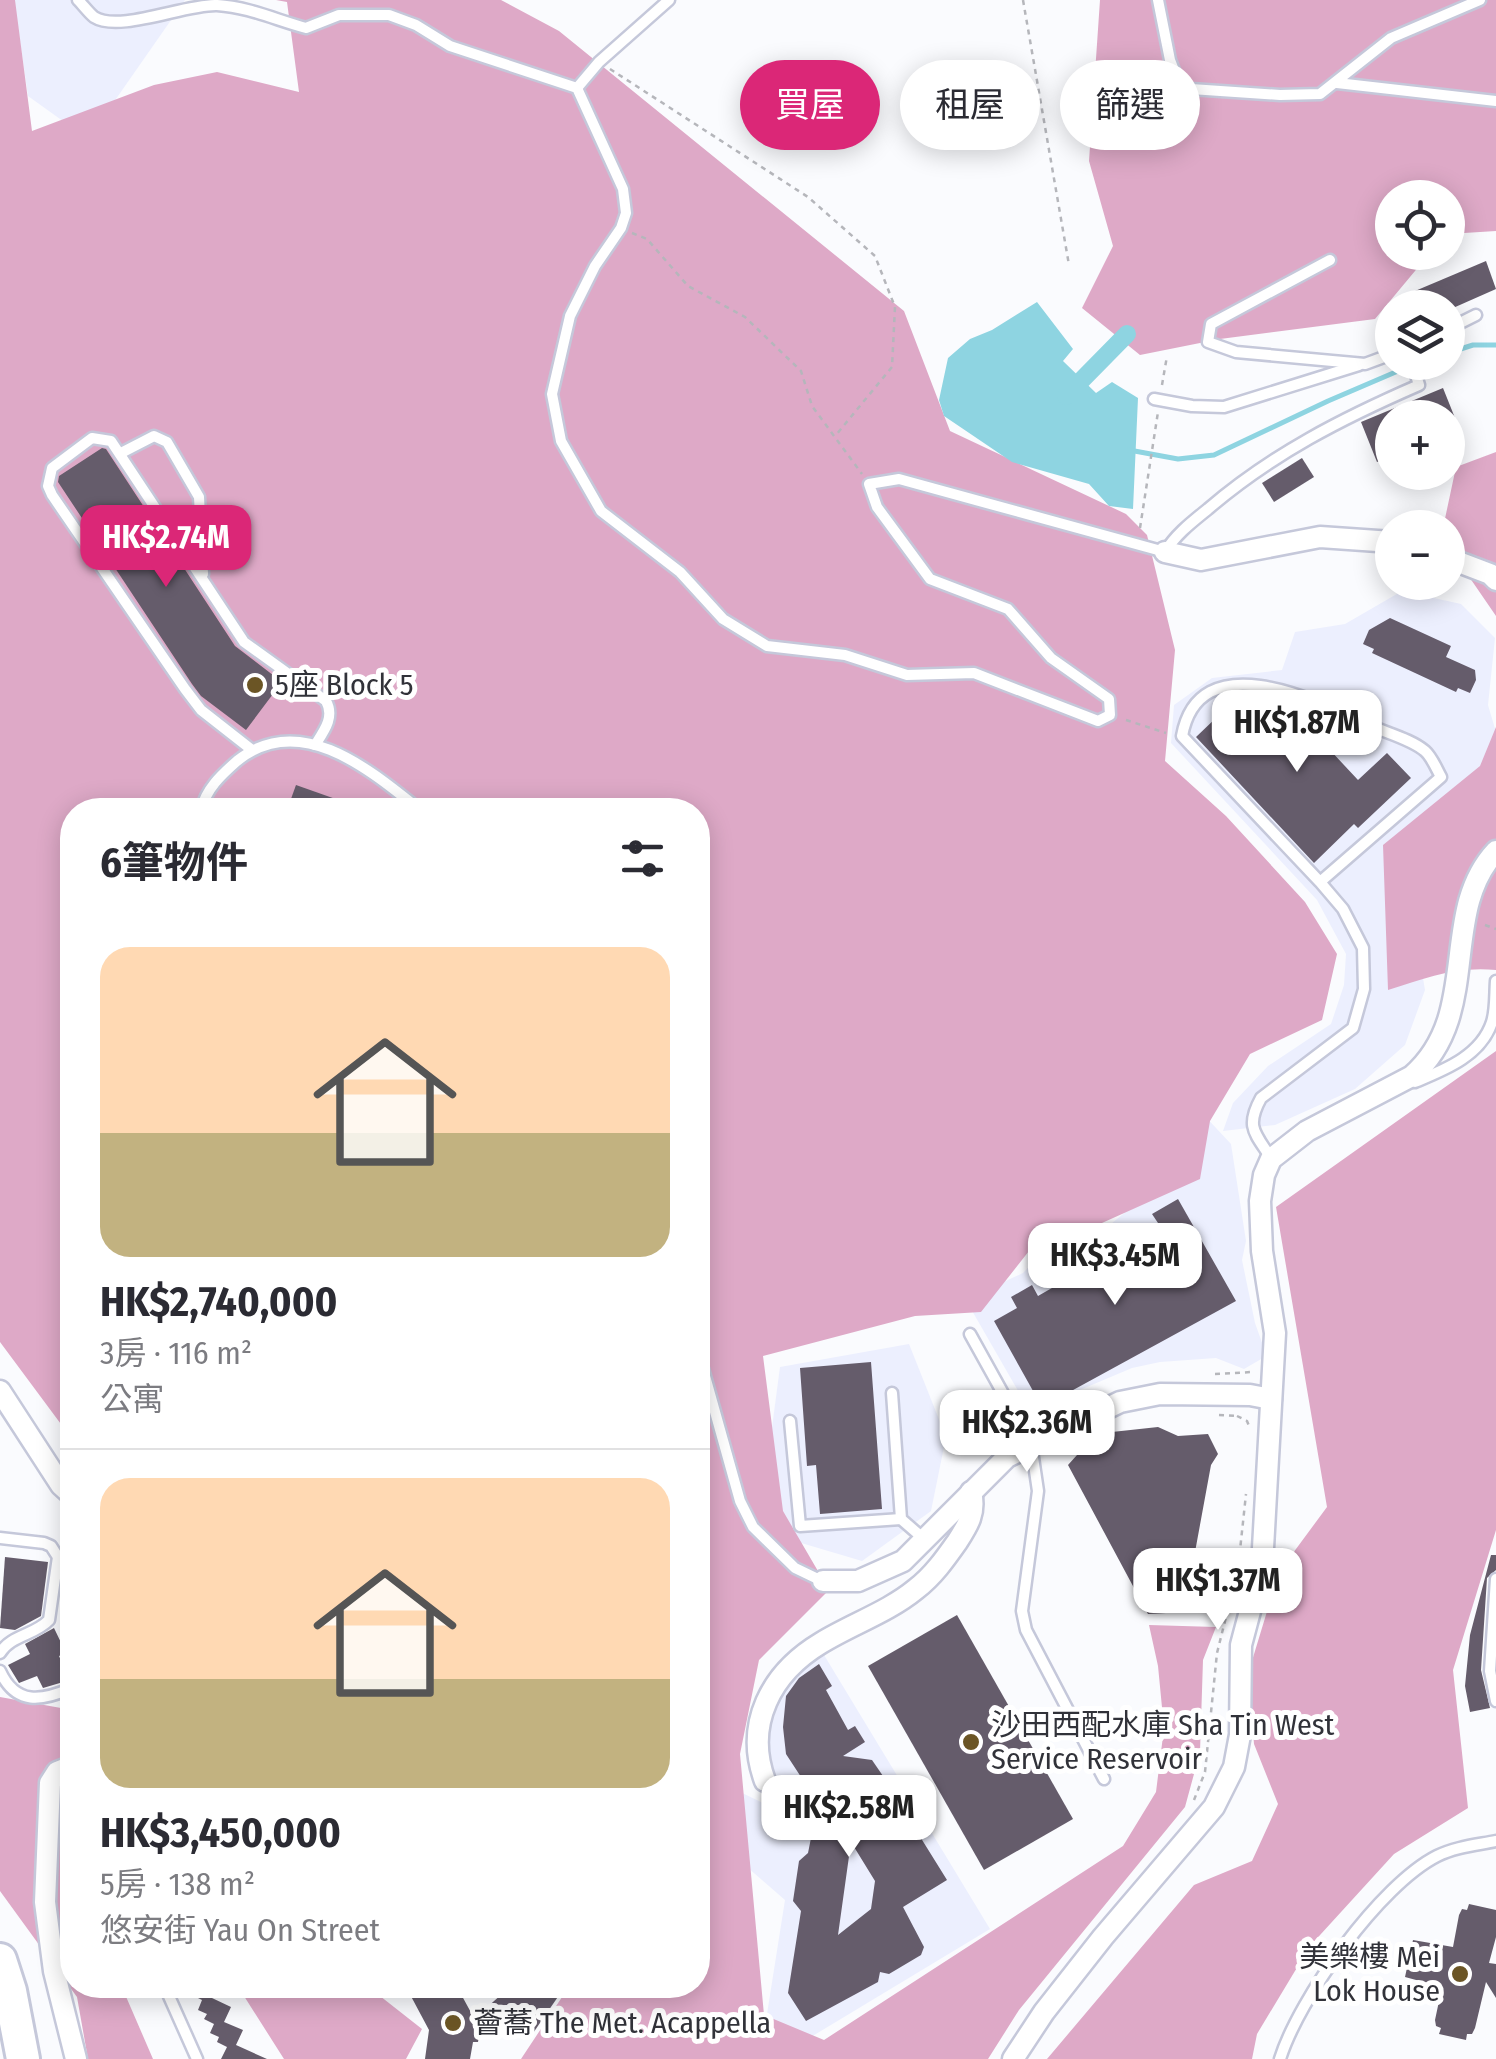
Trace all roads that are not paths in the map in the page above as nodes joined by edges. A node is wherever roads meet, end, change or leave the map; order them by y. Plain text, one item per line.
1 (78, 0) edge
2 (669, 0) edge
3 (1158, 0) edge
4 (1480, 0) edge
5 (1336, 83) junction
6 (578, 88) junction
7 (1496, 101) edge
8 (1330, 260) dead end
9 (1476, 315) dead end
10 (1465, 320) edge
11 (1375, 360) edge
12 (1365, 364) junction
13 (1417, 380) edge
14 (1154, 400) dead end
15 (121, 453) junction
16 (1375, 541) edge
17 (1165, 552) junction
18 (1465, 566) edge
19 (203, 576) junction
20 (1496, 580) edge
21 (315, 744) junction
22 (252, 750) junction
23 (207, 798) edge
24 (405, 798) edge
25 (1496, 851) edge
26 (1320, 882) junction
27 (1496, 981) edge
28 (1363, 1103) junction
29 (1271, 1159) junction
30 (970, 1334) dead end
31 (0, 1391) edge
32 (892, 1392) dead end
33 (710, 1394) edge
34 (1271, 1399) junction
35 (790, 1421) dead end
36 (1031, 1444) junction
37 (60, 1483) edge
38 (972, 1492) junction
39 (900, 1519) junction
40 (0, 1538) edge
41 (924, 1539) junction
42 (1496, 1580) edge
43 (823, 1581) joint
44 (0, 1653) edge
45 (0, 1671) edge
46 (60, 1693) edge
47 (1496, 1701) edge
48 (60, 1770) edge
49 (1104, 1779) dead end
50 (765, 1780) joint
51 (783, 1796) dead end
52 (1496, 1841) edge
53 (0, 1960) edge
54 (60, 1994) edge
55 (61, 1998) edge
56 (170, 1998) edge
57 (23, 2059) edge
58 (76, 2059) edge
59 (197, 2059) edge
60 (1013, 2059) edge
61 (1280, 2059) edge

1 - 6 lane
2 - 6 lane
3 - 5 lane
4 - 5 lane
5 - 7 lane
6 - 17 lane
8 - 12 lane
9 - 10 lane
11 - 12 lane
12 - 14 lane
13 - 17 lane
15 - 19 lane
15 - 19 lane
15 - 22 lane
16 - 17 street
18 - 20 street
19 - 21 lane
21 - 22 lane
21 - 24 lane
22 - 23 lane
25 - 28 street
26 - 26 lane
26 - 29 lane
27 - 28 lane
28 - 29 street
29 - 34 street
30 - 36 lane
31 - 37 street
32 - 39 lane
33 - 43 lane
34 - 36 street
34 - 60 street
35 - 39 lane
36 - 38 street
36 - 49 lane
38 - 41 street
38 - 50 street
39 - 41 lane
40 - 44 lane
41 - 43 street
42 - 47 lane
45 - 46 lane
48 - 54 street
50 - 51 lane
52 - 61 lane
53 - 57 main road
55 - 58 street
56 - 59 lane

